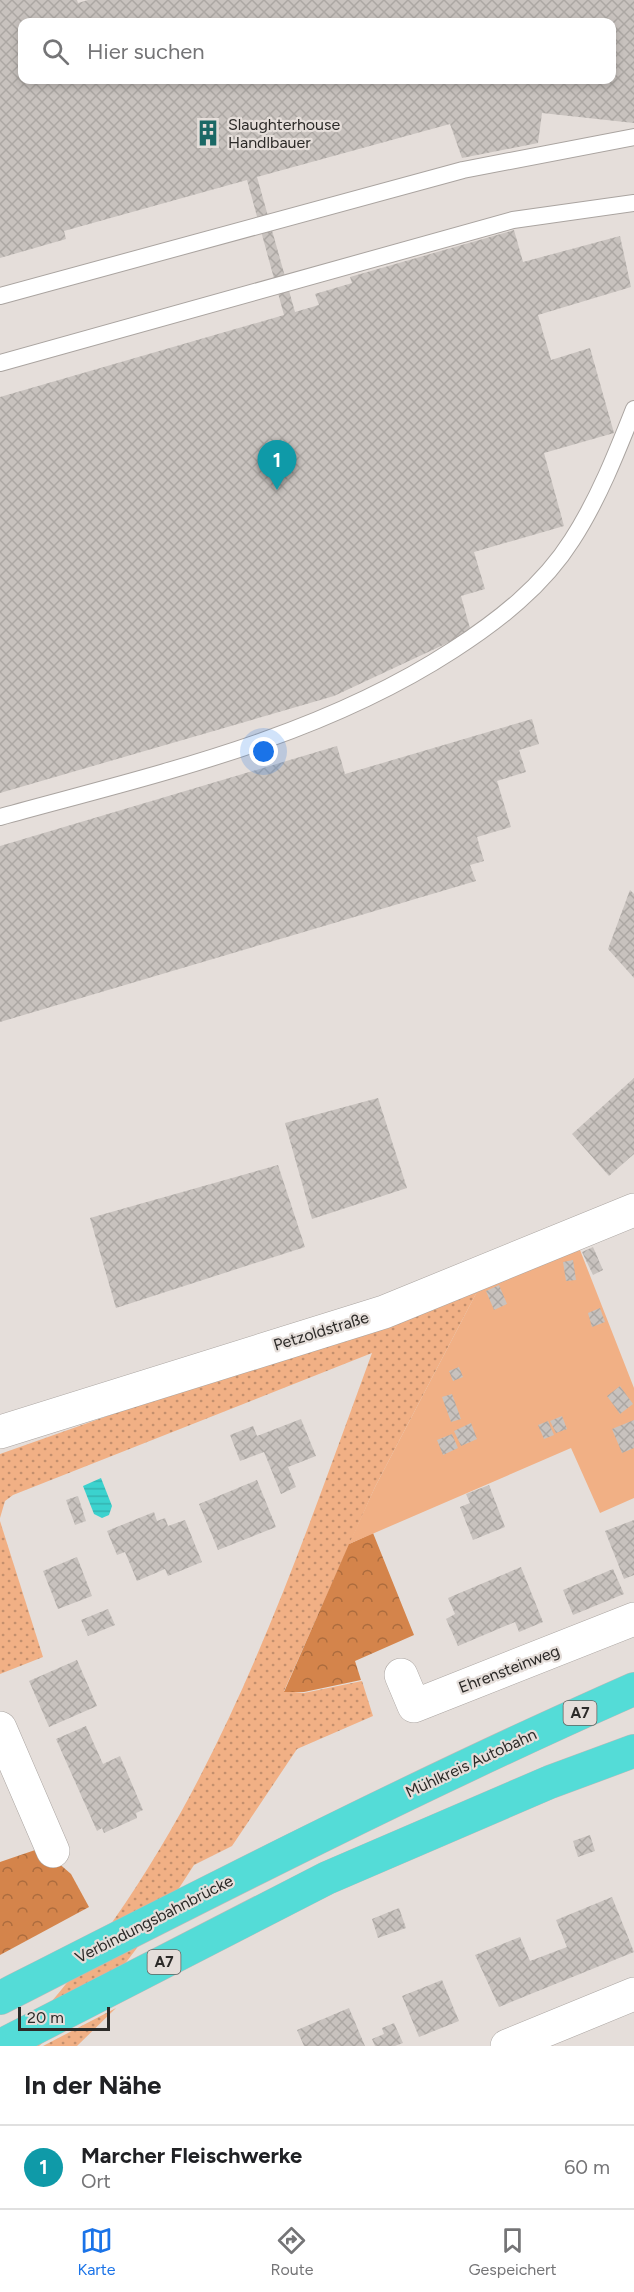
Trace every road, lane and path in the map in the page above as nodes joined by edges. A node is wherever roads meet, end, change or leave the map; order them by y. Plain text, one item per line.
1 (634, 137) edge
2 (634, 202) edge
3 (0, 296) edge
4 (0, 363) edge
5 (634, 409) edge
6 (0, 817) edge
7 (634, 1210) edge
8 (0, 1432) edge
9 (634, 1619) edge
10 (401, 1676) dead end
11 (634, 1689) edge
12 (0, 1728) edge
13 (634, 1751) edge
14 (309, 1841) joint
15 (53, 1851) dead end
16 (634, 1994) edge
17 (0, 1998) edge
18 (0, 2046) edge
19 (507, 2046) edge

1 - 3 lane
2 - 4 lane
5 - 6 lane
7 - 8 street, Petzoldstraße
9 - 10 street, Ehrensteinweg
11 - 14 highway, Mühlkreis Autobahn / A7
12 - 15 street
13 - 18 highway, A7
14 - 17 highway, Verbindungsbahnbrücke / A7
16 - 19 street

